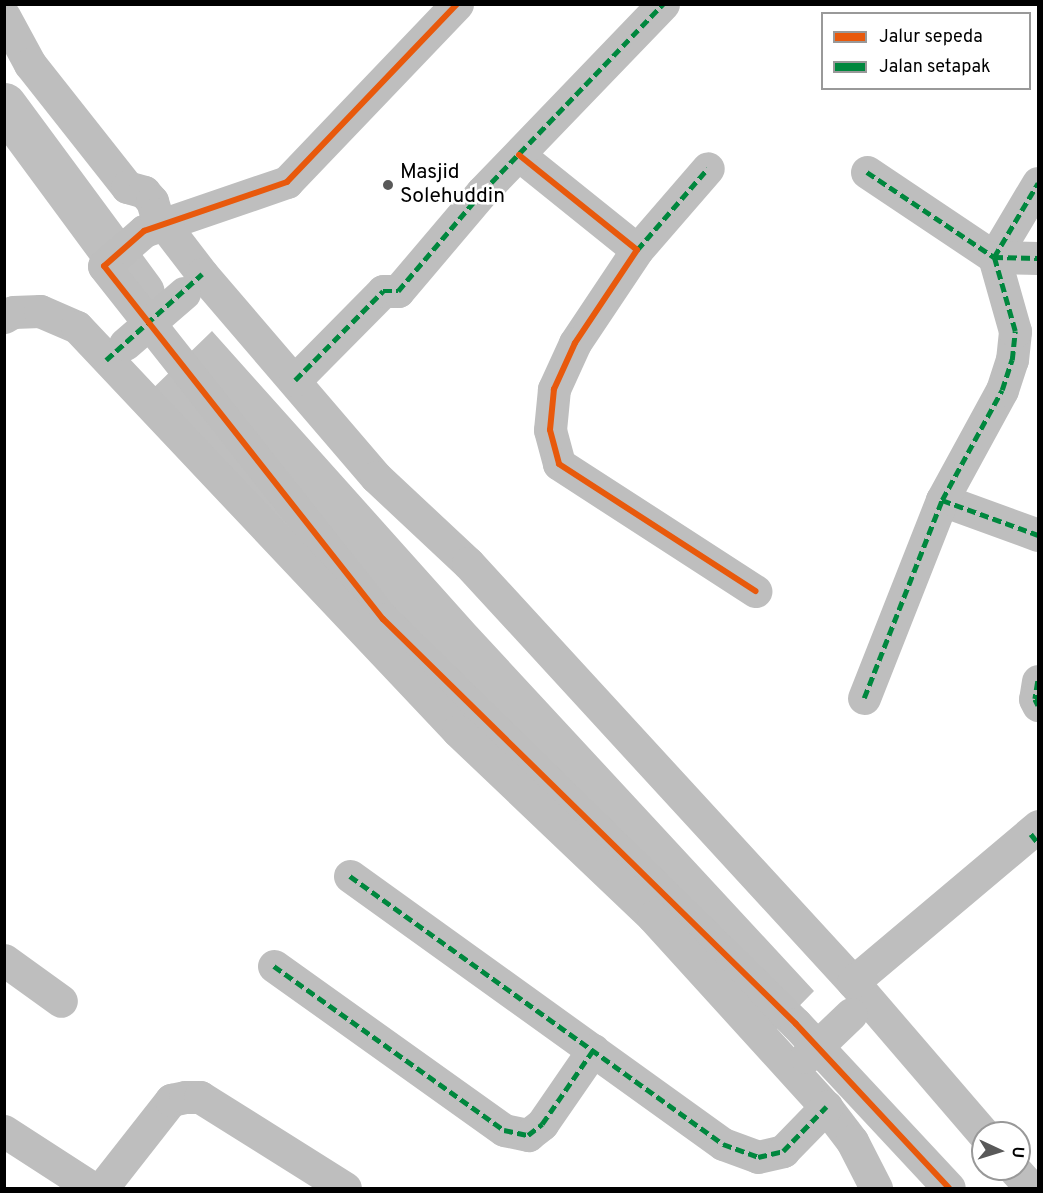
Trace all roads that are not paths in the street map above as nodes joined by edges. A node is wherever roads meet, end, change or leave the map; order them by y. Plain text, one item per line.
1 (457, 4) edge
2 (663, 4) edge
3 (4, 16) edge
4 (519, 154) junction
5 (708, 168) dead end
6 (867, 172) dead end
7 (1038, 183) edge
8 (637, 250) junction
9 (994, 257) junction
10 (1038, 258) edge
11 (193, 284) junction
12 (4, 317) edge
13 (115, 352) junction
14 (295, 380) junction
15 (942, 500) junction
16 (1038, 535) edge
17 (755, 591) dead end
18 (1038, 681) edge
19 (864, 698) dead end
20 (1038, 705) edge
21 (1036, 834) edge
22 (350, 876) dead end
23 (4, 960) edge
24 (274, 966) dead end
25 (857, 998) junction
26 (61, 1001) dead end
27 (593, 1050) junction
28 (799, 1064) junction
29 (826, 1107) junction
30 (972, 1121) edge
31 (4, 1131) edge
32 (92, 1188) edge
33 (102, 1188) edge
34 (345, 1188) edge
35 (876, 1188) edge
36 (949, 1188) edge

1 - 36 street
2 - 4 street
3 - 11 street
4 - 8 street
4 - 14 street
5 - 8 street
6 - 9 street
7 - 9 street
8 - 17 street
9 - 10 street
9 - 15 street
11 - 13 street, bridge
11 - 14 street
12 - 13 street
13 - 28 street
14 - 25 street
15 - 16 street
15 - 19 street
18 - 20 street
21 - 25 street
22 - 27 street
23 - 26 street
24 - 27 street
25 - 28 street, bridge
25 - 30 street
27 - 29 street
28 - 29 street
29 - 35 street
31 - 32 street
33 - 34 street

